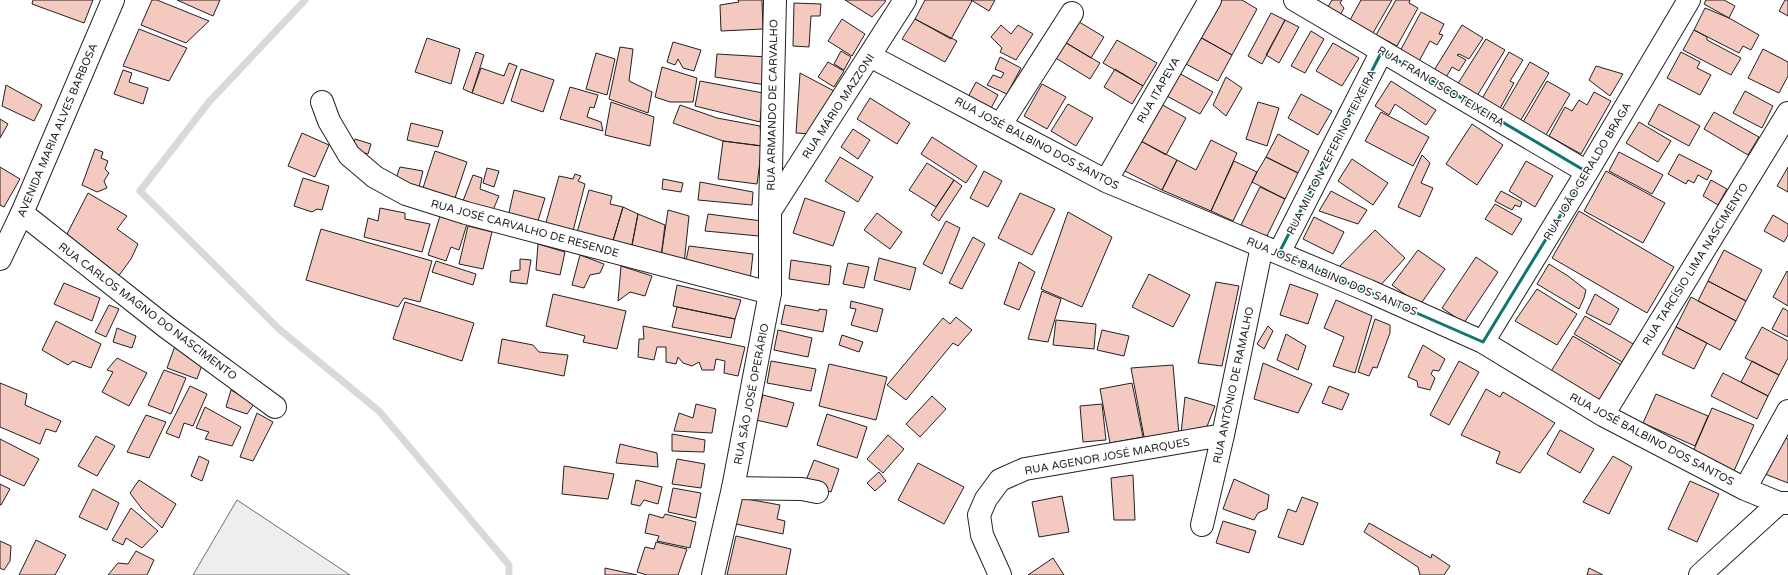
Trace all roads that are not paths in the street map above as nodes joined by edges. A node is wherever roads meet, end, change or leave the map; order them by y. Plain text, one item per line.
1 (113, 0) edge
2 (775, 0) edge
3 (905, 0) edge
4 (1210, 0) edge
5 (1295, 0) edge
6 (1689, 0) edge
7 (1072, 13) dead end
8 (1382, 51) junction
9 (870, 56) junction
10 (322, 102) dead end
11 (1788, 114) edge
12 (1001, 124) junction
13 (1587, 172) junction
14 (1106, 181) junction
15 (770, 211) junction
16 (22, 213) junction
17 (1271, 249) junction
18 (0, 259) edge
19 (770, 293) junction
20 (1483, 342) junction
21 (275, 407) dead end
22 (1788, 411) edge
23 (1602, 415) junction
24 (1224, 435) junction
25 (733, 488) junction
26 (1745, 489) junction
27 (816, 492) dead end
28 (1783, 503) edge
29 (1202, 525) dead end
30 (713, 575) edge
31 (1000, 575) edge
32 (1700, 575) edge

1 - 16 main road, AVENIDA MARIA ALVES BARBOSA
2 - 15 main road, RUA ARMANDO DE CARVALHO
3 - 9 main road, RUA MÁRIO MAZZONI
4 - 14 main road, RUA ITAPEVA
5 - 8 main road, RUA FRANCISCO TEIXEIRA
6 - 13 main road, RUA JOÃO GERALDO BRAGA
7 - 12 main road
8 - 13 main road, RUA FRANCISCO TEIXEIRA
8 - 17 main road, RUA MILTON ZEFERINO TEIXEIRA
9 - 12 main road, RUA JOSÉ BALBINO DOS SANTOS
9 - 15 main road, RUA MÁRIO MAZZONI
10 - 19 main road, RUA JOSÉ CARVALHO DE RESENDE
11 - 23 main road, RUA TARCÍSIO LIMA NASCIMENTO
12 - 14 main road, RUA JOSÉ BALBINO DOS SANTOS
13 - 20 main road, RUA JOÃO GERALDO BRAGA
14 - 17 main road, RUA JOSÉ BALBINO DOS SANTOS
15 - 19 main road, RUA SÃO JOSÉ OPERÁRIO
16 - 18 main road, AVENIDA MARIA ALVES BARBOSA
16 - 21 main road, RUA CARLOS MAGNO DO NASCIMENTO
17 - 20 main road, RUA JOSÉ BALBINO DOS SANTOS
17 - 24 main road, RUA ANTÔNIO DE RAMALHO
19 - 25 main road, RUA SÃO JOSÉ OPERÁRIO
20 - 23 main road, RUA JOSÉ BALBINO DOS SANTOS
22 - 26 main road
23 - 26 main road, RUA JOSÉ BALBINO DOS SANTOS
24 - 29 main road, RUA ANTÔNIO DE RAMALHO
24 - 31 main road, RUA AGENOR JOSÉ MARQUES
25 - 27 main road
25 - 30 main road, RUA SÃO JOSÉ OPERÁRIO
26 - 28 main road, RUA JOSÉ BALBINO DOS SANTOS
28 - 32 main road

